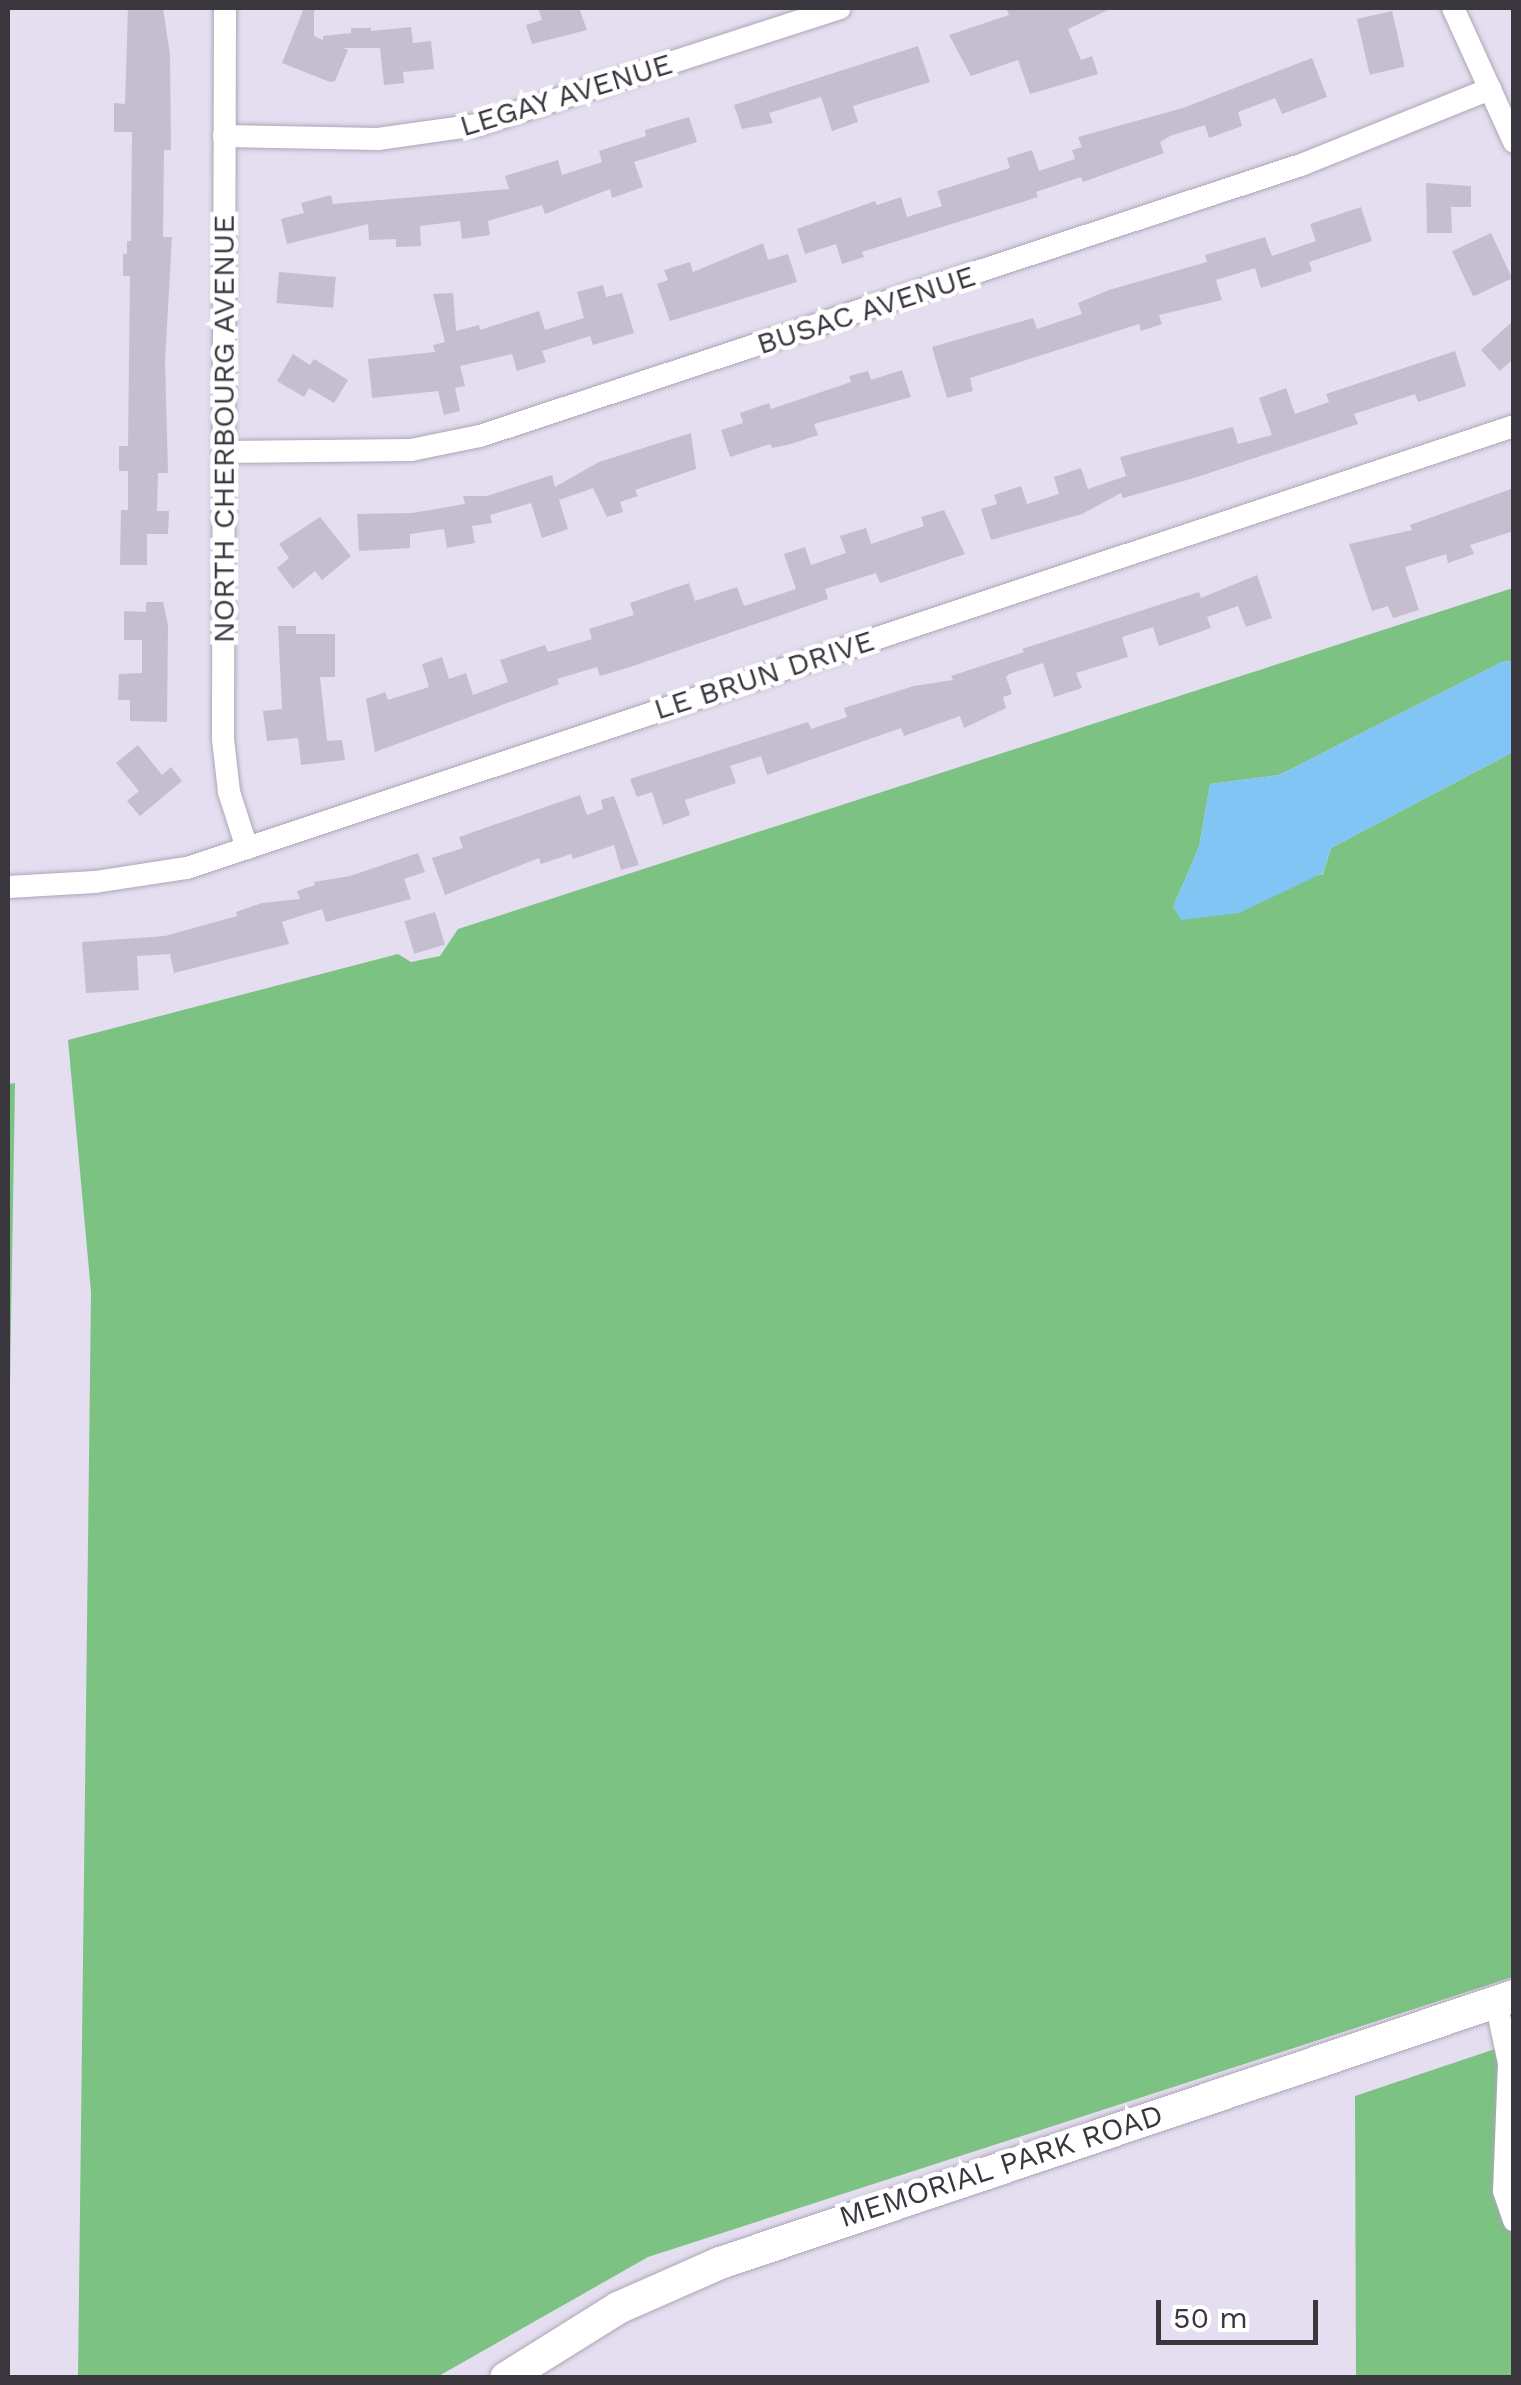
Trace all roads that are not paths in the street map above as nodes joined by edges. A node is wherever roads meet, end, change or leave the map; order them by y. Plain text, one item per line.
1 (225, 8) edge
2 (840, 8) edge
3 (1453, 8) edge
4 (1490, 88) junction
5 (224, 136) junction
6 (1514, 142) edge
7 (1514, 426) edge
8 (224, 452) junction
9 (247, 848) junction
10 (8, 886) edge
11 (1505, 1999) edge
12 (1510, 2114) edge
13 (1514, 2220) edge
14 (506, 2378) edge

1 - 5 street, NORTH CHERBOURG AVENUE
2 - 5 street, LEGAY AVENUE
3 - 4 street
4 - 6 street
4 - 8 street, BUSAC AVENUE
5 - 8 street, NORTH CHERBOURG AVENUE
7 - 9 street, LE BRUN DRIVE
8 - 9 street, NORTH CHERBOURG AVENUE
9 - 10 street, LE BRUN DRIVE
11 - 12 street
11 - 14 street, MEMORIAL PARK ROAD
12 - 13 street

